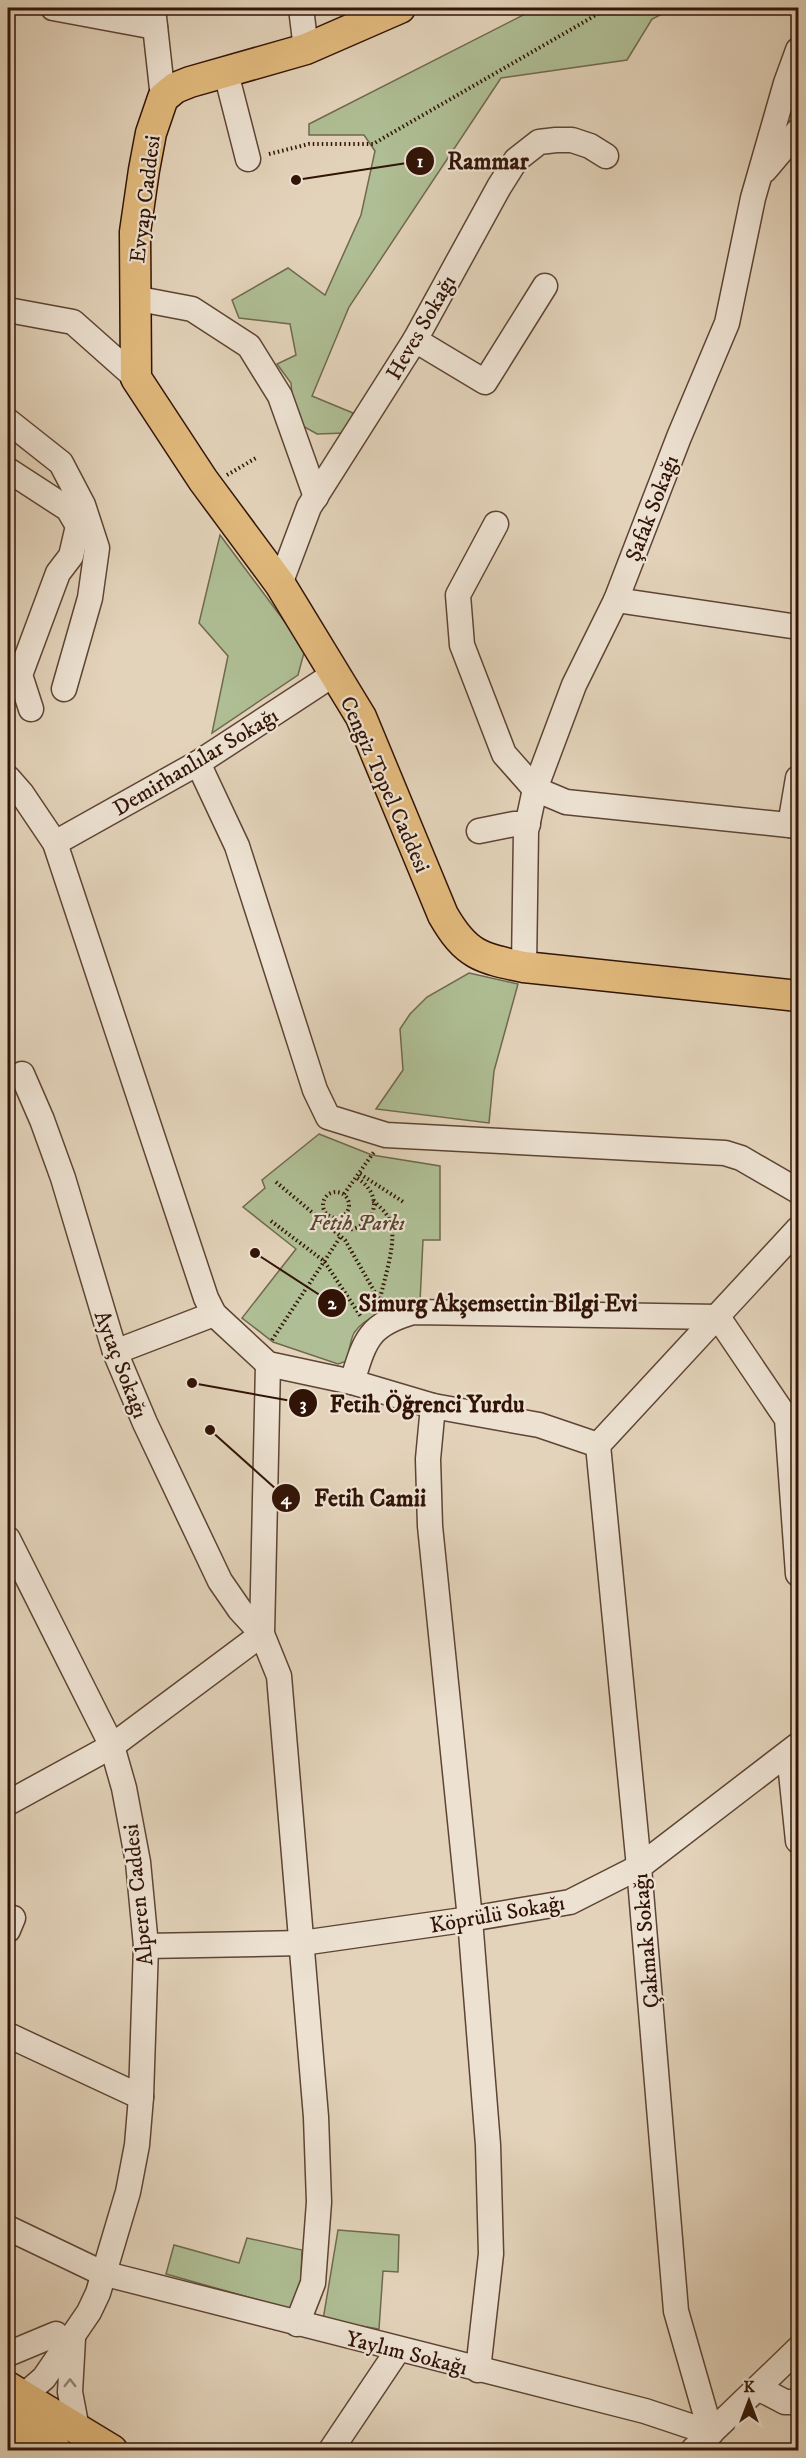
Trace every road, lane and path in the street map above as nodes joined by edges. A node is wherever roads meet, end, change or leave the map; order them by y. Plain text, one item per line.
1 (53, 8) edge
2 (301, 8) edge
3 (400, 8) edge
4 (608, 8) edge
5 (102, 13) edge
6 (154, 17) edge
7 (306, 49) junction
8 (798, 50) edge
9 (226, 73) junction
10 (163, 98) junction
11 (798, 131) edge
12 (606, 156) dead end
13 (248, 159) joint
14 (759, 177) junction
15 (545, 286) dead end
16 (134, 298) junction
17 (8, 310) edge
18 (415, 340) junction
19 (136, 378) junction
20 (8, 420) edge
21 (256, 458) dead end
22 (8, 470) edge
23 (207, 486) junction
24 (316, 497) junction
25 (496, 524) dead end
26 (280, 584) junction
27 (615, 600) junction
28 (798, 627) edge
29 (334, 674) junction
30 (64, 689) dead end
31 (31, 709) dead end
32 (198, 763) junction
33 (8, 778) edge
34 (798, 778) edge
35 (535, 789) junction
36 (528, 824) junction
37 (794, 826) edge
38 (479, 831) dead end
39 (55, 843) junction
40 (524, 967) junction
41 (798, 996) edge
42 (22, 1074) dead end
43 (386, 1135) junction
44 (358, 1176) junction
45 (276, 1182) dead end
46 (798, 1191) edge
47 (344, 1194) junction
48 (373, 1201) junction
49 (405, 1203) dead end
50 (329, 1216) junction
51 (270, 1221) dead end
52 (324, 1222) junction
53 (332, 1229) junction
54 (798, 1229) edge
55 (341, 1236) junction
56 (324, 1261) junction
57 (385, 1309) junction
58 (214, 1314) junction
59 (718, 1317) junction
60 (372, 1333) junction
61 (115, 1352) junction
62 (264, 1361) junction
63 (352, 1382) junction
64 (433, 1406) junction
65 (598, 1445) junction
66 (8, 1539) edge
67 (798, 1574) edge
68 (262, 1634) junction
69 (112, 1746) junction
70 (794, 1749) edge
71 (8, 1801) edge
72 (798, 1841) edge
73 (639, 1867) junction
74 (470, 1919) junction
75 (302, 1943) junction
76 (146, 1946) junction
77 (8, 2035) edge
78 (141, 2097) junction
79 (8, 2228) edge
80 (102, 2273) junction
81 (297, 2324) junction
82 (65, 2335) junction
83 (798, 2349) edge
84 (398, 2350) junction
85 (8, 2354) edge
86 (478, 2370) junction
87 (758, 2388) junction
88 (798, 2402) edge
89 (11, 2406) edge
90 (77, 2429) junction
91 (711, 2433) junction
92 (47, 2449) edge
93 (112, 2451) edge
94 (331, 2451) edge
95 (693, 2451) edge

1 - 5 street
2 - 7 street
3 - 7 main road
4 - 13 path
5 - 6 street
6 - 10 street
7 - 9 main road
8 - 14 street, Şafak Sokağı
9 - 10 main road
9 - 13 street
10 - 16 main road, Evyap Caddesi
11 - 14 street
12 - 18 street, Heves Sokağı
14 - 27 street, Şafak Sokağı
15 - 18 street
16 - 19 main road, Evyap Caddesi
16 - 24 street
17 - 19 street, Cengiz Topel Caddesi
18 - 24 street, Heves Sokağı
19 - 23 main road, Cengiz Topel Caddesi
20 - 30 street
21 - 23 path
22 - 31 street
23 - 26 main road, Cengiz Topel Caddesi
24 - 26 street, Heves Sokağı
25 - 35 street
26 - 29 main road, Cengiz Topel Caddesi
27 - 28 street
27 - 35 street, Şafak Sokağı
29 - 32 street, Demirhanlılar Sokağı
29 - 40 main road, Cengiz Topel Caddesi
32 - 39 street, Demirhanlılar Sokağı
32 - 43 street
33 - 39 street
34 - 37 street
35 - 36 street, Şafak Sokağı
35 - 37 street
36 - 38 street
36 - 40 street, Şafak Sokağı
39 - 58 street
40 - 41 main road, Cengiz Topel Caddesi
42 - 61 street, Aytaç Sokağı
43 - 44 path
43 - 46 street
44 - 47 path
44 - 48 path
44 - 49 path
45 - 52 path
47 - 50 path
47 - 50 path
48 - 53 path
48 - 57 path
50 - 52 path
51 - 56 path
52 - 53 path
53 - 55 path
54 - 59 street
55 - 56 path
55 - 57 path
56 - 60 path
56 - 62 path
57 - 59 street
57 - 60 street
58 - 61 street
58 - 62 street
59 - 65 street
59 - 67 street
60 - 63 street
61 - 68 street, Aytaç Sokağı
62 - 63 street
62 - 68 street
63 - 64 street
64 - 65 street
64 - 74 street
65 - 73 street, Çakmak Sokağı
66 - 69 street, Alperen Caddesi
68 - 69 street
68 - 75 street
69 - 71 street
69 - 76 street, Alperen Caddesi
70 - 72 street
70 - 73 street, Köprülü Sokağı
73 - 74 street, Köprülü Sokağı
73 - 91 street, Çakmak Sokağı
74 - 75 street, Köprülü Sokağı
74 - 86 street
75 - 76 street, Köprülü Sokağı
75 - 81 street
76 - 78 street, Alperen Caddesi
77 - 78 street
78 - 80 street, Alperen Caddesi
79 - 80 street, Yaylım Sokağı
80 - 81 street, Yaylım Sokağı
80 - 82 street, Alperen Caddesi
81 - 84 street, Yaylım Sokağı
82 - 85 street
82 - 89 street, Alperen Caddesi
90 -> 82 street
83 - 87 street
84 - 86 street, Yaylım Sokağı
84 - 94 street
86 - 91 street, Yaylım Sokağı
87 - 88 street
87 - 91 street
89 - 90 main road
89 - 92 main road
90 - 93 main road
91 - 95 street

